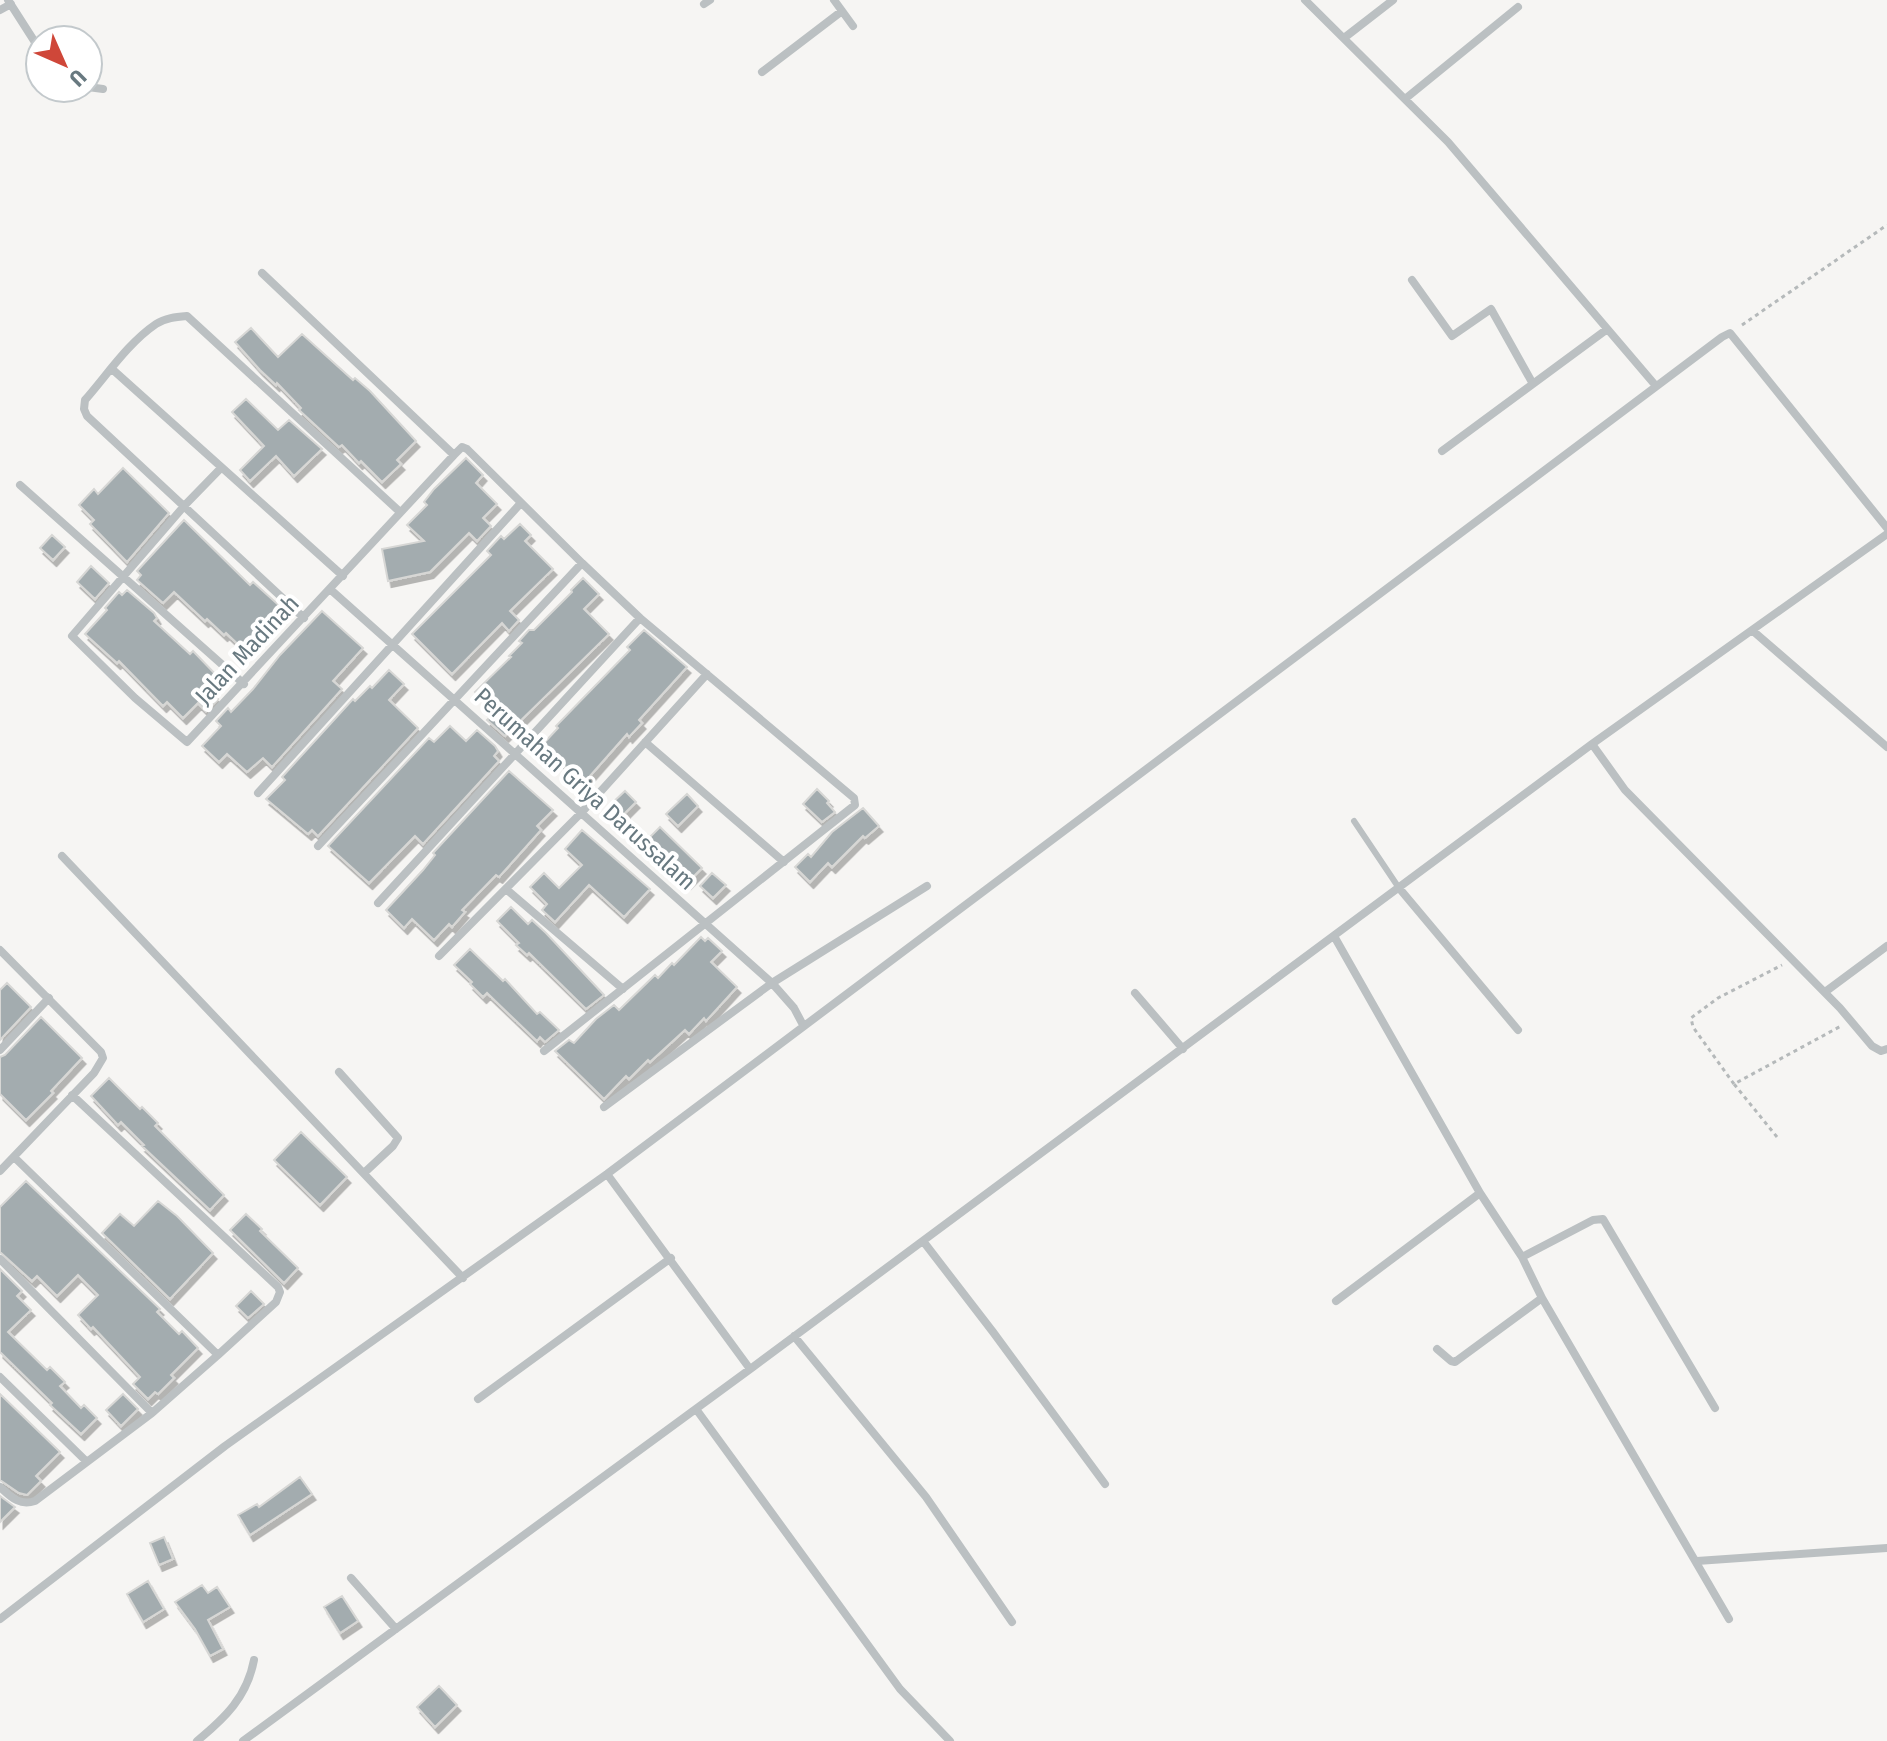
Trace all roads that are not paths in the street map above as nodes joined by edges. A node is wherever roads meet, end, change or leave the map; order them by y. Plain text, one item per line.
1 (834, 0) edge
2 (1305, 0) edge
3 (1393, 0) edge
4 (10, 2) edge
5 (1518, 7) dead end
6 (0, 10) edge
7 (842, 11) junction
8 (24, 24) edge
9 (853, 26) dead end
10 (1344, 38) junction
11 (762, 72) dead end
12 (1405, 99) junction
13 (262, 273) dead end
14 (1412, 280) dead end
15 (1606, 330) junction
16 (112, 369) junction
17 (1653, 383) junction
18 (1533, 384) junction
19 (1442, 451) dead end
20 (454, 455) junction
21 (221, 468) junction
22 (20, 485) dead end
23 (520, 504) junction
24 (185, 505) junction
25 (400, 512) junction
26 (1886, 529) edge
27 (582, 563) junction
28 (343, 576) junction
29 (123, 578) junction
30 (331, 590) junction
31 (304, 618) junction
32 (640, 618) junction
33 (1753, 631) junction
34 (393, 646) junction
35 (707, 674) junction
36 (244, 684) junction
37 (454, 699) junction
38 (645, 742) junction
39 (1592, 744) junction
40 (1887, 747) edge
41 (515, 753) junction
42 (258, 793) dead end
43 (582, 812) junction
44 (1354, 821) dead end
45 (318, 846) dead end
46 (62, 856) dead end
47 (784, 862) junction
48 (1398, 885) junction
49 (927, 886) dead end
50 (506, 889) junction
51 (378, 903) dead end
52 (706, 923) junction
53 (1334, 936) junction
54 (1887, 946) edge
55 (0, 950) edge
56 (439, 956) dead end
57 (772, 983) junction
58 (623, 989) junction
59 (1825, 992) junction
60 (1135, 993) dead end
61 (49, 998) junction
62 (803, 1025) junction
63 (1518, 1030) dead end
64 (1183, 1049) junction
65 (1887, 1049) edge
66 (0, 1050) edge
67 (544, 1051) dead end
68 (339, 1072) dead end
69 (72, 1095) junction
70 (604, 1107) dead end
71 (14, 1157) junction
72 (0, 1171) edge
73 (364, 1173) junction
74 (607, 1174) junction
75 (1480, 1193) junction
76 (923, 1241) junction
77 (1522, 1257) junction
78 (671, 1258) junction
79 (0, 1259) edge
80 (463, 1278) junction
81 (1542, 1298) junction
82 (1336, 1301) dead end
83 (794, 1336) junction
84 (1437, 1349) dead end
85 (218, 1355) junction
86 (750, 1369) junction
87 (0, 1377) edge
88 (478, 1399) dead end
89 (1715, 1408) dead end
90 (696, 1409) junction
91 (152, 1413) junction
92 (86, 1461) junction
93 (1105, 1484) dead end
94 (0, 1487) edge
95 (1887, 1548) edge
96 (1697, 1561) junction
97 (351, 1578) dead end
98 (0, 1619) edge
99 (1729, 1619) dead end
100 (1012, 1622) dead end
101 (392, 1626) junction
102 (254, 1660) dead end
103 (197, 1741) edge
104 (243, 1741) edge
105 (950, 1741) edge

1 - 7 street
2 - 10 street
3 - 10 street
4 - 6 street
4 - 8 street
5 - 12 street
7 - 9 street
7 - 11 street
10 - 12 street
12 - 15 street
13 - 20 street
14 - 18 street
15 - 17 street
15 - 18 street
16 - 21 street
16 - 24 street
16 - 25 street
17 - 26 street
17 - 62 street
18 - 19 street
20 - 23 street
20 - 25 street, Jalan Madinah
21 - 24 street
21 - 28 street
22 - 29 street
23 - 27 street
23 - 34 street
24 - 29 street
24 - 31 street
25 - 28 street, Jalan Madinah
26 - 33 street
27 - 32 street
27 - 37 street
28 - 30 street, Jalan Madinah
29 - 36 street
29 - 36 street, Jalan Madinah
30 - 31 street, Jalan Madinah
30 - 34 street, Perumahan Griya Darussalam
31 - 36 street, Jalan Madinah
32 - 35 street
32 - 41 street
33 - 39 street
33 - 40 street
34 - 37 street, Perumahan Griya Darussalam
34 - 42 street
35 - 38 street
35 - 47 street
37 - 41 street, Perumahan Griya Darussalam
37 - 45 street
38 - 43 street
38 - 47 street
39 - 48 street
39 - 59 street
41 - 43 street, Perumahan Griya Darussalam
41 - 51 street
43 - 50 street
43 - 52 street, Perumahan Griya Darussalam
44 - 48 lane
46 - 73 street
47 - 52 street
48 - 53 street
48 - 63 street
49 - 57 street
50 - 56 street
50 - 58 street
52 - 57 street, Perumahan Griya Darussalam
52 - 58 street
53 - 64 street
53 - 75 street
54 - 59 street
55 - 61 street
57 - 62 street, Perumahan Griya Darussalam
57 - 70 street
58 - 67 street
59 - 65 street
60 - 64 street
61 - 66 street
61 - 69 street
62 - 74 street
64 - 76 street
68 - 73 street
69 - 71 street
69 - 85 street
71 - 72 street
71 - 85 street
73 - 80 street
74 - 78 street
74 - 80 street
75 - 77 street
75 - 82 street
76 - 83 street
76 - 93 street
77 - 81 street
77 - 89 street
78 - 86 street
78 - 88 street
79 - 91 street
80 - 98 street
81 - 84 street
81 - 96 street
83 - 86 street
83 - 100 street
85 - 91 street
86 - 90 street
87 - 92 street
90 - 101 street
90 - 105 street
91 - 92 street
92 - 94 street
95 - 96 street
96 - 99 street
97 - 101 street
101 - 104 street
102 - 103 street

